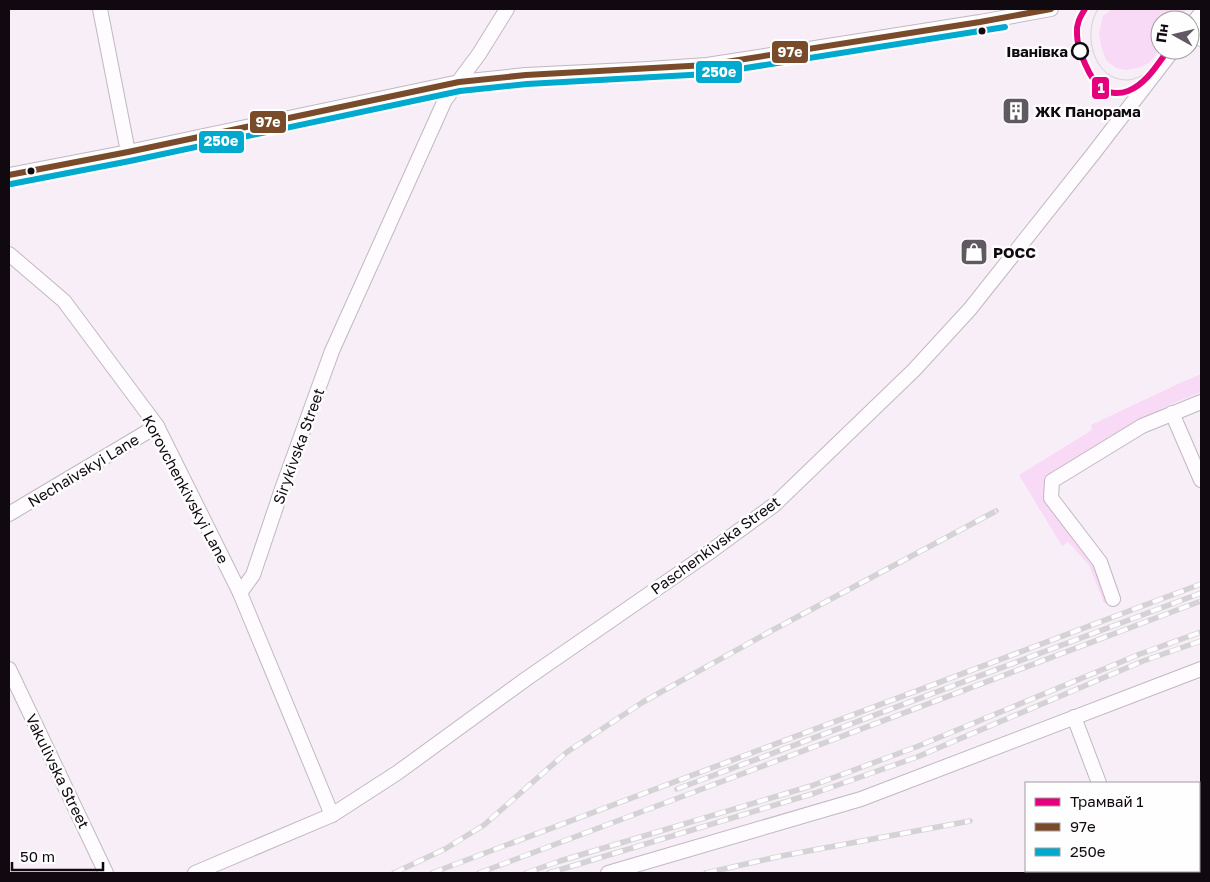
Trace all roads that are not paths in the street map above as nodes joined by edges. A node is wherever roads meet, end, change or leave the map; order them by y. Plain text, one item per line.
1 (100, 9) edge
2 (507, 9) edge
3 (1051, 9) edge
4 (1001, 13) edge
5 (1165, 60) edge
6 (459, 82) junction
7 (128, 152) junction
8 (9, 175) edge
9 (9, 254) edge
10 (1201, 402) edge
11 (1172, 413) junction
12 (157, 426) junction
13 (1201, 480) edge
14 (9, 514) edge
15 (240, 593) junction
16 (1113, 599) dead end
17 (9, 669) edge
18 (1201, 669) edge
19 (1074, 717) junction
20 (1099, 782) edge
21 (332, 815) junction
22 (106, 873) edge
23 (195, 873) edge
24 (608, 873) edge

1 - 7 street
2 - 6 street, Sirykivska Street
3 - 4 street
4 - 6 street
5 - 21 street, Paschenkivska Street
6 - 7 street
6 - 15 street, Sirykivska Street
7 - 8 street
9 - 12 street, Korovchenkivskyi Lane
10 - 11 street
11 - 13 street
11 - 16 street
12 - 14 street, Nechaivskyi Lane
12 - 15 street, Korovchenkivskyi Lane
15 - 21 street
17 - 22 street, Vakulivska Street
18 - 19 street
19 - 20 street
19 - 24 street
21 - 23 street, Paschenkivska Street

